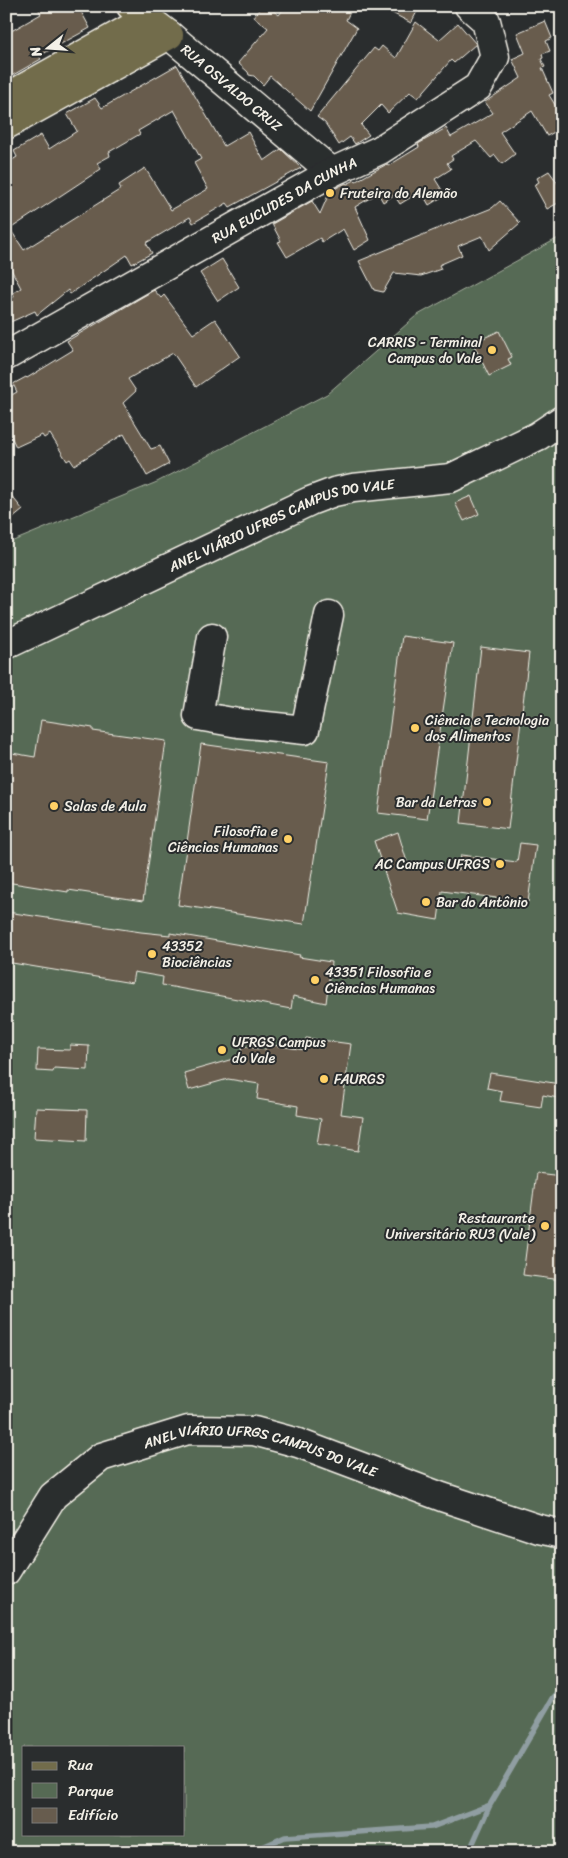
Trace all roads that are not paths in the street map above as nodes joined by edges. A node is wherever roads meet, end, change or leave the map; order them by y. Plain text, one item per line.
1 (469, 6) edge
2 (139, 13) edge
3 (169, 35) junction
4 (6, 98) edge
5 (6, 125) edge
6 (332, 172) junction
7 (6, 356) edge
8 (562, 420) edge
9 (329, 615) dead end
10 (212, 637) dead end
11 (6, 645) edge
12 (562, 1534) edge
13 (6, 1571) edge

1 - 6 street, RUA EUCLIDES DA CUNHA
2 - 3 main road, RUA OSVALDO CRUZ
2 - 4 main road
3 - 5 main road
3 - 6 street, RUA OSVALDO CRUZ
6 - 7 street, RUA EUCLIDES DA CUNHA
8 - 11 street, ANEL VIÁRIO UFRGS CAMPUS DO VALE
9 - 10 street
12 - 13 street, ANEL VIÁRIO UFRGS CAMPUS DO VALE

